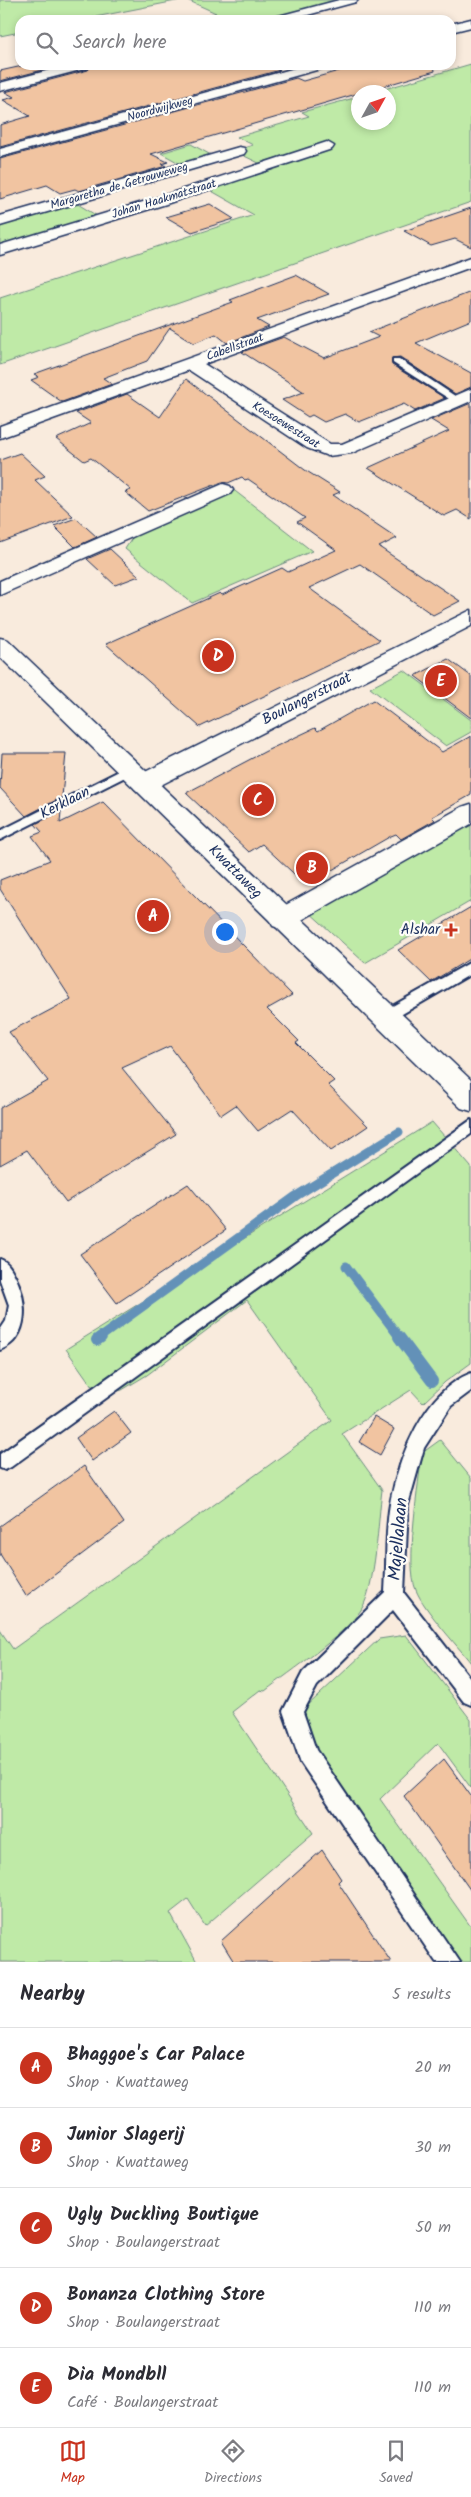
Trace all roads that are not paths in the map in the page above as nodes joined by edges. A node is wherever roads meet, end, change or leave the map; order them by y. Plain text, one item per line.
1 (352, 0) edge
2 (294, 15) edge
3 (471, 22) edge
4 (456, 26) edge
5 (65, 70) edge
6 (302, 70) edge
7 (0, 87) edge
8 (327, 146) dead end
9 (238, 151) dead end
10 (0, 153) edge
11 (0, 221) edge
12 (0, 250) edge
13 (471, 262) edge
14 (396, 361) dead end
15 (190, 363) junction
16 (464, 397) edge
17 (0, 432) edge
18 (223, 490) dead end
19 (0, 589) edge
20 (471, 617) edge
21 (0, 645) edge
22 (137, 776) junction
23 (471, 813) edge
24 (0, 836) edge
25 (282, 919) junction
26 (471, 967) edge
27 (385, 1017) junction
28 (471, 1099) edge
29 (471, 1126) edge
30 (0, 1266) edge
31 (0, 1342) edge
32 (471, 1381) edge
33 (6, 1461) dead end
34 (394, 1596) junction
35 (471, 1695) edge
36 (448, 1962) edge

1 - 2 street
3 - 4 street
5 - 7 street
6 - 10 street, Noordwijkweg
8 - 12 street, Johan Haakmatstraat
9 - 11 street, Margaretha de Getrouweweg
13 - 15 street, Cabellstraat
14 - 16 lane
15 - 16 street, Koesoewestraat
15 - 17 street, Cabellstraat
18 - 19 street
20 - 22 street, Boulangerstraat
21 - 22 street, Kwattaweg
22 - 24 lane, Kerklaan
22 - 25 street, Kwattaweg
23 - 25 street
25 - 27 street, Kwattaweg
26 - 27 lane
27 - 28 street, Kwattaweg
29 - 33 lane
30 - 31 lane
32 - 34 lane, Majellalaan
34 - 35 lane, Majellalaan
34 - 36 lane

